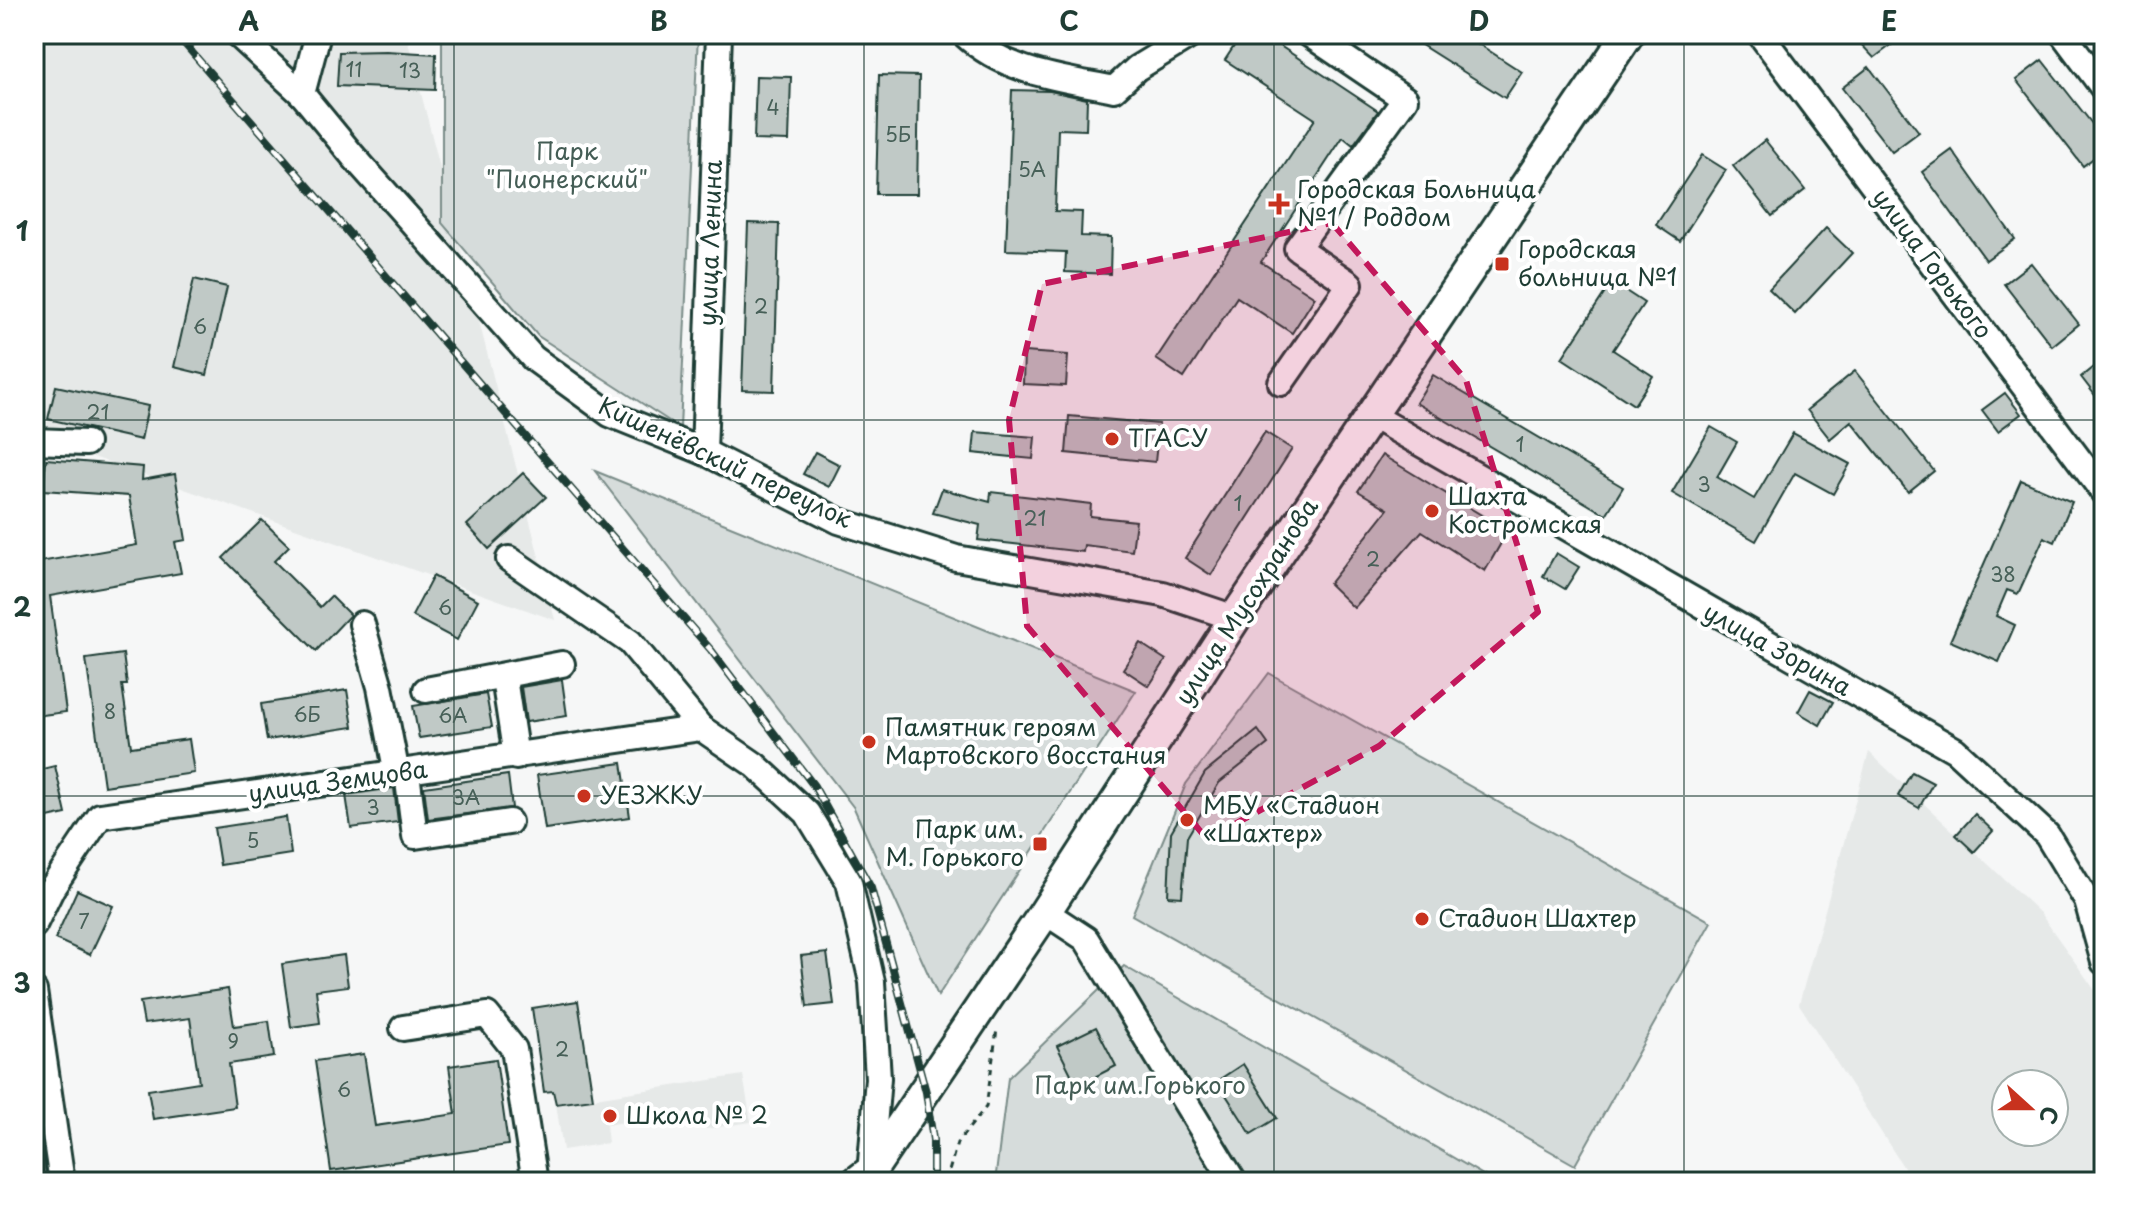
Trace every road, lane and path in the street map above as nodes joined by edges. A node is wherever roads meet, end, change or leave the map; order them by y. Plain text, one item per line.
1 (237, 34) edge
2 (318, 34) edge
3 (719, 34) edge
4 (964, 34) edge
5 (1193, 34) edge
6 (1309, 34) edge
7 (1628, 34) edge
8 (1760, 34) edge
9 (2063, 34) edge
10 (2104, 89) edge
11 (302, 94) junction
12 (1281, 383) dead end
13 (1371, 415) junction
14 (34, 441) edge
15 (86, 443) dead end
16 (704, 452) junction
17 (2104, 493) edge
18 (509, 559) dead end
19 (1235, 618) junction
20 (362, 624) dead end
21 (562, 664) dead end
22 (504, 678) junction
23 (426, 690) dead end
24 (701, 728) junction
25 (516, 757) junction
26 (402, 773) junction
27 (509, 822) dead end
28 (1045, 912) junction
29 (34, 925) edge
30 (2104, 962) edge
31 (34, 991) edge
32 (998, 1024) dead end
33 (403, 1028) dead end
34 (866, 1179) edge
35 (62, 1182) edge
36 (535, 1182) edge
37 (946, 1182) edge
38 (1234, 1182) edge

1 - 11 street, Кишенёвский переулок
2 - 11 street
3 - 16 street, улица Ленина
4 - 5 street
6 - 12 street
7 - 13 main road, улица Мусохранова
8 - 17 street, улица Горького
9 - 10 street
11 - 16 street, Кишенёвский переулок
13 - 19 main road, улица Мусохранова
13 - 30 street, улица Зорина
14 - 15 street
16 - 19 street, Кишенёвский переулок
18 - 24 street
19 - 28 main road, улица Мусохранова
20 - 26 street
21 - 22 street
22 - 23 street
22 - 25 street
24 - 25 street, улица Земцова
24 - 34 street
25 - 26 street, улица Земцова
26 - 27 street
26 - 29 street, улица Земцова
28 - 34 main road, улица Мусохранова
28 - 38 street
31 - 35 street
32 - 37 path
33 - 36 street

